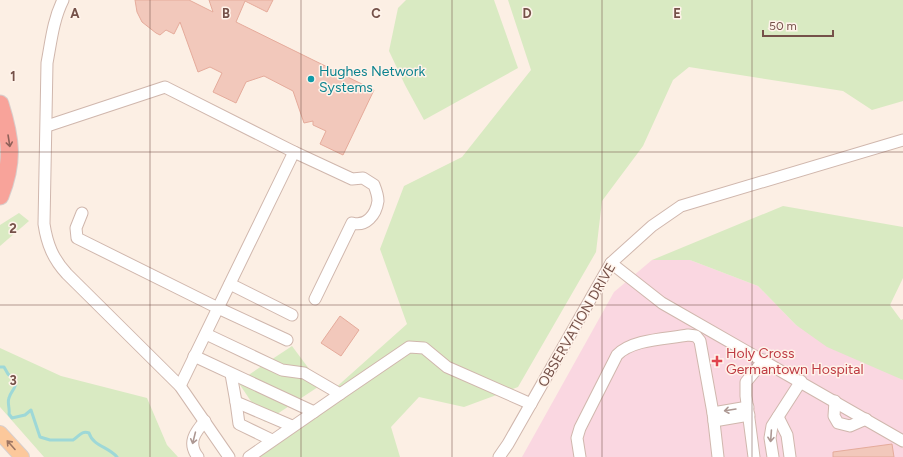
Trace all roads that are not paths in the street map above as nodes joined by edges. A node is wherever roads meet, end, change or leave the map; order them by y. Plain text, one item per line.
1 (62, 0) edge
2 (0, 104) edge
3 (47, 126) junction
4 (903, 140) edge
5 (294, 152) junction
6 (0, 196) edge
7 (82, 213) dead end
8 (611, 263) junction
9 (230, 284) junction
10 (314, 299) dead end
11 (218, 308) junction
12 (292, 315) dead end
13 (206, 334) junction
14 (287, 340) dead end
15 (194, 356) junction
16 (764, 360) junction
17 (231, 374) junction
18 (801, 381) junction
19 (180, 386) junction
20 (340, 394) junction
21 (835, 401) junction
22 (236, 402) junction
23 (531, 404) junction
24 (748, 411) junction
25 (314, 412) junction
26 (714, 417) junction
27 (778, 417) junction
28 (866, 419) junction
29 (205, 421) junction
30 (292, 426) junction
31 (0, 433) edge
32 (272, 440) junction
33 (903, 441) edge
34 (22, 457) edge
35 (198, 457) edge
36 (229, 457) edge
37 (249, 457) edge
38 (499, 457) edge
39 (580, 457) edge
40 (718, 457) edge
41 (754, 457) edge
42 (773, 457) edge
43 (790, 457) edge

1 - 3 street
2 -> 6 highway
3 - 5 street
3 - 19 street
4 - 8 street, OBSERVATION DRIVE
5 - 9 street
5 - 10 street
7 - 11 street
8 - 16 street
8 - 23 street, OBSERVATION DRIVE
9 - 11 street
9 - 12 street
11 - 13 street
11 - 14 street
13 - 15 street
13 - 20 street
15 - 17 street
15 - 19 street
16 - 18 street
16 - 24 street
17 - 22 street
17 - 25 street
18 - 21 street
18 - 27 street
19 - 29 street
20 - 23 street
20 - 25 street
21 - 28 street
21 - 28 street
22 - 30 street
22 - 32 street
23 - 38 street, OBSERVATION DRIVE
24 - 26 street
24 - 41 street
25 - 30 street
26 - 39 street
26 - 40 street
27 -> 42 street
27 - 43 street
28 - 33 street
29 -> 35 street
29 - 36 street
30 - 32 street
34 -> 31 main road
32 - 37 street

